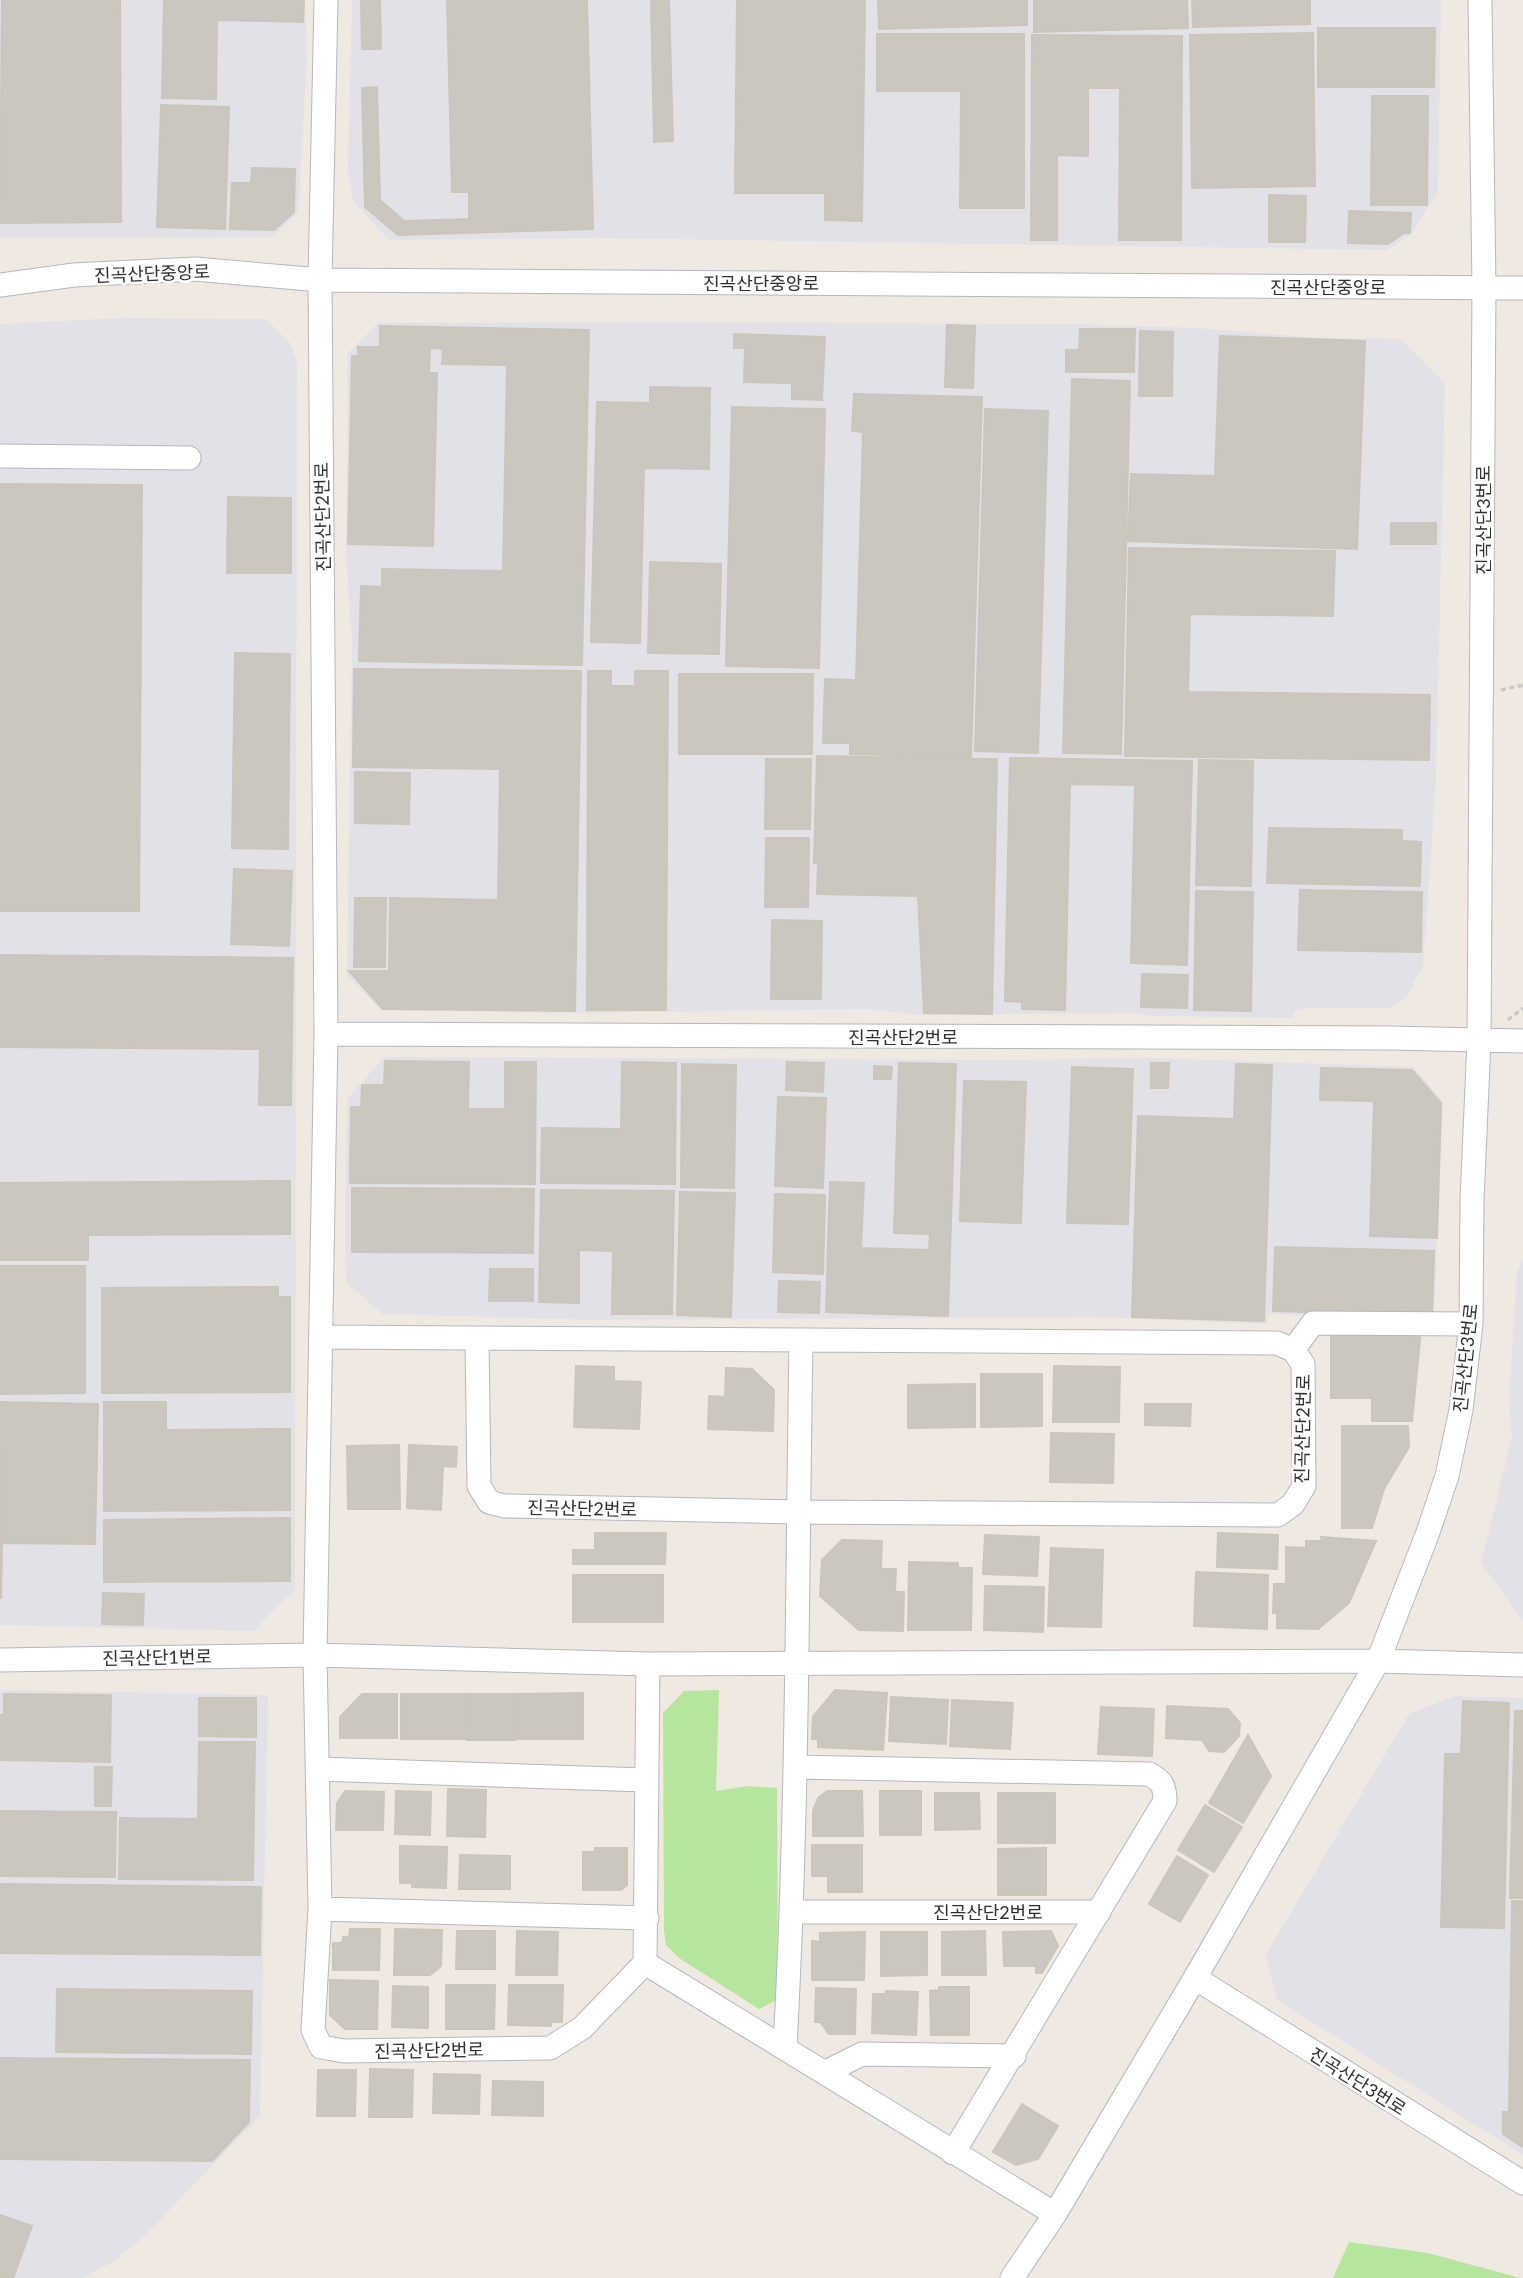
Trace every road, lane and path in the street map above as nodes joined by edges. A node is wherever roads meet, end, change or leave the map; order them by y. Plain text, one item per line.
1 (326, 0) edge
2 (1480, 0) edge
3 (320, 279) junction
4 (0, 285) edge
5 (1485, 288) junction
6 (1523, 288) edge
7 (0, 456) edge
8 (189, 458) dead end
9 (326, 1034) junction
10 (1479, 1041) junction
11 (1523, 1041) edge
12 (1471, 1324) junction
13 (321, 1337) junction
14 (477, 1340) junction
15 (801, 1341) junction
16 (1293, 1350) junction
17 (798, 1513) junction
18 (315, 1655) junction
19 (0, 1660) edge
20 (799, 1661) junction
21 (1378, 1661) junction
22 (648, 1664) junction
23 (1523, 1665) edge
24 (795, 1767) junction
25 (318, 1769) junction
26 (646, 1780) junction
27 (320, 1909) junction
28 (792, 1912) junction
29 (1099, 1912) junction
30 (647, 1918) junction
31 (645, 1963) junction
32 (1195, 1978) junction
33 (785, 2046) junction
34 (1014, 2056) junction
35 (826, 2072) junction
36 (953, 2153) junction
37 (1523, 2183) edge
38 (1055, 2214) junction
39 (1012, 2278) edge

1 - 3 street, 진곡산단2번로
2 - 5 street, 진곡산단3번로
3 - 4 street, 진곡산단중앙로
3 - 5 street, 진곡산단중앙로
3 - 9 street, 진곡산단2번로
5 - 6 street, 진곡산단중앙로
5 - 10 street, 진곡산단3번로
7 - 8 street
9 - 10 street, 진곡산단2번로
9 - 13 street, 진곡산단2번로
10 - 11 street
10 - 12 street, 진곡산단3번로
12 - 16 street
12 - 21 street, 진곡산단3번로
13 - 14 street, 진곡산단2번로
13 - 18 street, 진곡산단2번로
14 - 15 street, 진곡산단2번로
14 - 17 street, 진곡산단2번로
15 - 16 street, 진곡산단2번로
15 - 17 street
16 - 17 street, 진곡산단2번로
17 - 20 street
18 - 19 street, 진곡산단1번로
18 - 22 street
18 - 25 street, 진곡산단2번로
20 - 21 street
20 - 22 street
20 - 24 street
21 - 23 street
21 - 32 street, 진곡산단3번로
22 - 26 street
24 - 28 street
24 - 29 street
25 - 26 street
25 - 27 street, 진곡산단2번로
26 - 30 street
27 - 30 street
27 - 31 street, 진곡산단2번로
28 - 29 street, 진곡산단2번로
28 - 33 street
29 - 34 street
30 - 31 street
31 - 33 street
32 - 37 street, 진곡산단3번로
32 - 38 street, 진곡산단3번로
33 - 35 street
34 - 35 street
34 - 36 street
35 - 36 street
36 - 38 street
38 - 39 street, 진곡산단3번로

